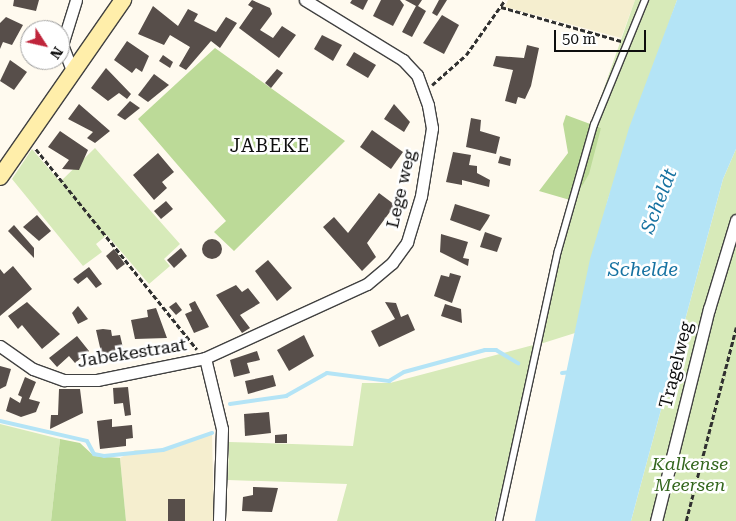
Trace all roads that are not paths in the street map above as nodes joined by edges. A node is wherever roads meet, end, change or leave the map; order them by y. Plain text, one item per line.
1 (76, 0) edge
2 (122, 0) edge
3 (305, 0) edge
4 (645, 0) edge
5 (73, 73) junction
6 (0, 177) edge
7 (736, 220) edge
8 (0, 346) edge
9 (205, 358) junction
10 (219, 521) edge
11 (499, 521) edge
12 (656, 521) edge

1 - 5 street
2 - 5 main road
3 - 9 street, Lege weg
4 - 11 lane
5 - 6 main road
7 - 12 street, Tragelweg
8 - 9 street, Jabekestraat
9 - 10 street, Jabekestraat

